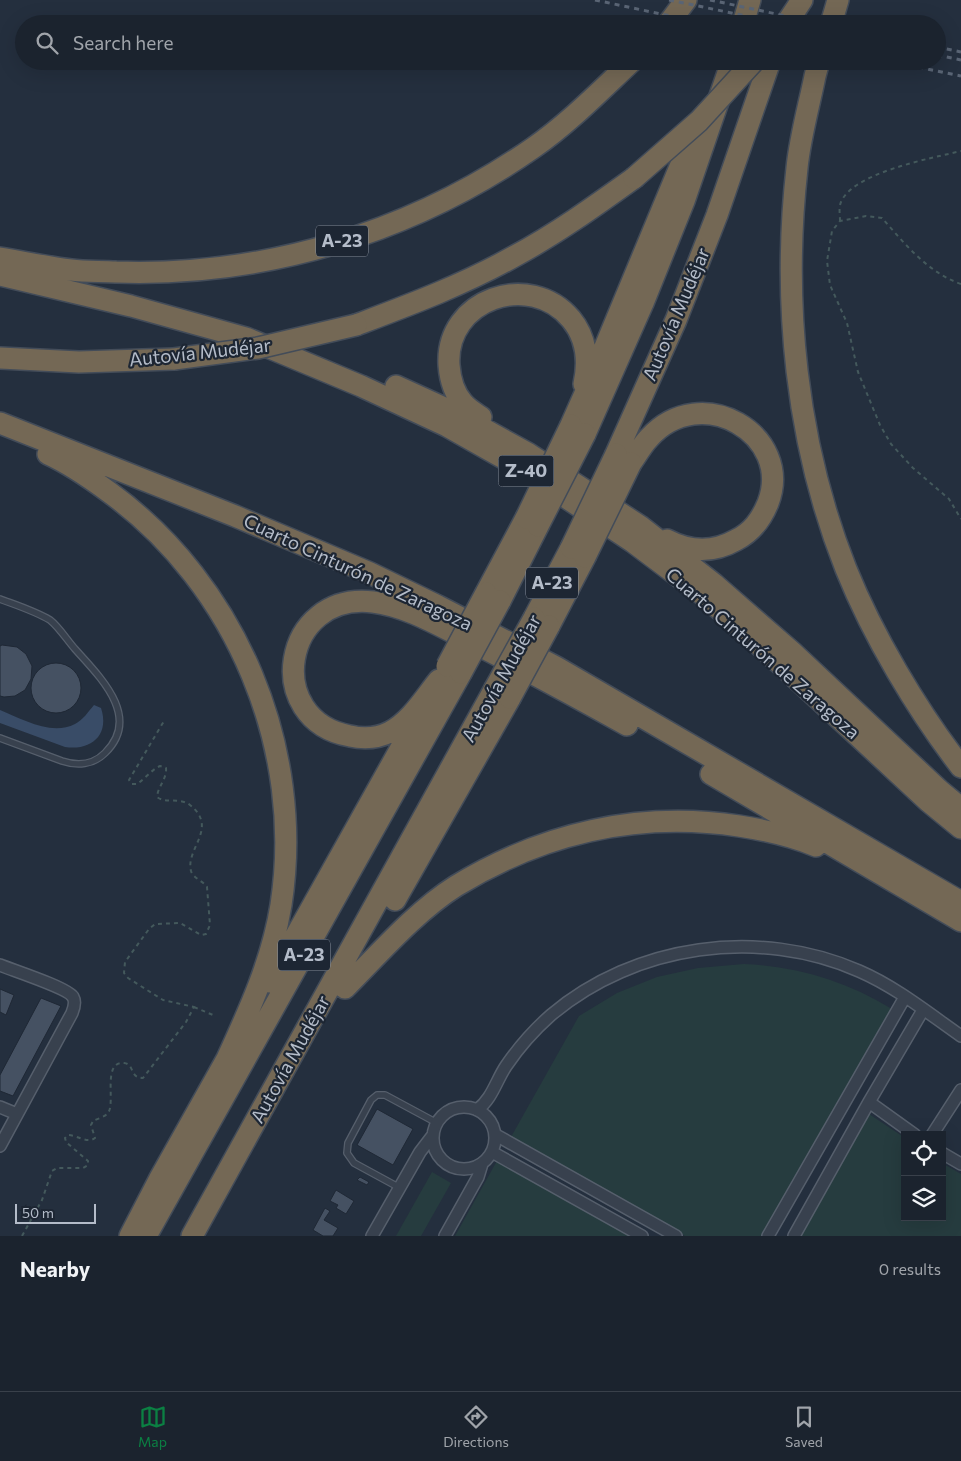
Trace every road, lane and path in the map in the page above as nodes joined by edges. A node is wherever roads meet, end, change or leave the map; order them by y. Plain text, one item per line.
1 (686, 0) edge
2 (750, 0) edge
3 (789, 0) edge
4 (802, 0) edge
5 (838, 0) edge
6 (675, 15) edge
7 (746, 15) edge
8 (785, 15) edge
9 (792, 15) edge
10 (834, 15) edge
11 (622, 70) edge
12 (728, 70) edge
13 (757, 70) edge
14 (762, 70) edge
15 (817, 70) edge
16 (961, 151) edge
17 (840, 221) junction
18 (0, 258) edge
19 (0, 275) edge
20 (961, 284) edge
21 (131, 306) junction
22 (0, 358) edge
23 (578, 422) junction
24 (0, 423) edge
25 (0, 433) edge
26 (529, 454) junction
27 (624, 458) junction
28 (961, 518) edge
29 (640, 526) junction
30 (0, 599) edge
31 (449, 673) junction
32 (502, 694) junction
33 (164, 721) dead end
34 (0, 738) edge
35 (961, 767) edge
36 (961, 808) edge
37 (961, 828) edge
38 (876, 872) junction
39 (961, 902) edge
40 (961, 921) edge
41 (0, 965) edge
42 (344, 988) junction
43 (905, 997) junction
44 (194, 1007) junction
45 (923, 1010) junction
46 (213, 1015) dead end
47 (961, 1036) edge
48 (226, 1062) junction
49 (961, 1090) edge
50 (868, 1102) junction
51 (0, 1107) edge
52 (477, 1110) junction
53 (17, 1114) junction
54 (437, 1123) junction
55 (908, 1131) edge
56 (935, 1131) edge
57 (433, 1135) junction
58 (496, 1135) junction
59 (0, 1146) edge
60 (492, 1152) junction
61 (946, 1155) edge
62 (482, 1164) junction
63 (961, 1164) edge
64 (400, 1188) junction
65 (649, 1221) junction
66 (22, 1236) edge
67 (130, 1236) edge
68 (146, 1236) edge
69 (192, 1236) edge
70 (207, 1236) edge
71 (372, 1236) edge
72 (445, 1236) edge
73 (641, 1236) edge
74 (676, 1236) edge
75 (768, 1236) edge
76 (794, 1236) edge

1 - 6 highway
2 - 7 highway
3 - 8 highway
4 - 9 highway
5 - 10 highway
11 - 18 highway, A-23
12 - 23 highway, Autovía Mudéjar / A-23
13 - 22 highway, Autovía Mudéjar / A-23, bridge
14 - 27 highway, Autovía Mudéjar / A-23
15 - 35 highway
16 - 17 path
17 - 20 path
17 - 28 path
19 - 21 highway, Cuarto Cinturón de Zaragoza / Z-40
21 - 26 highway
21 - 37 highway, Cuarto Cinturón de Zaragoza / Z-40
23 - 26 highway
23 - 31 highway, Autovía Mudéjar / A-23, bridge
24 - 39 highway, Cuarto Cinturón de Zaragoza
25 - 48 highway
26 - 29 highway
27 - 29 highway
27 - 32 highway, Autovía Mudéjar / A-23, bridge
29 - 36 highway
30 - 34 lane
31 - 38 highway
31 - 48 highway
31 - 68 highway, Autovía Mudéjar / A-23
32 - 42 highway
32 - 69 highway, Autovía Mudéjar / A-23
33 - 44 path
38 - 40 highway
38 - 42 highway
41 - 53 street
42 - 70 highway
43 - 45 street
43 - 52 street
43 - 75 street
44 - 46 path
44 - 66 path
45 - 47 street
45 - 50 street
48 - 67 highway
49 - 56 street
50 - 55 street
50 - 76 street
51 - 53 street
52 - 54 street
52 - 58 street
53 - 59 street
54 - 57 street
54 - 64 lane
57 - 62 street
57 - 64 street
58 - 60 street
58 - 65 street
60 - 62 street
60 - 73 street
61 - 63 street
62 - 72 street
64 - 71 street
65 - 73 street
65 - 74 street

